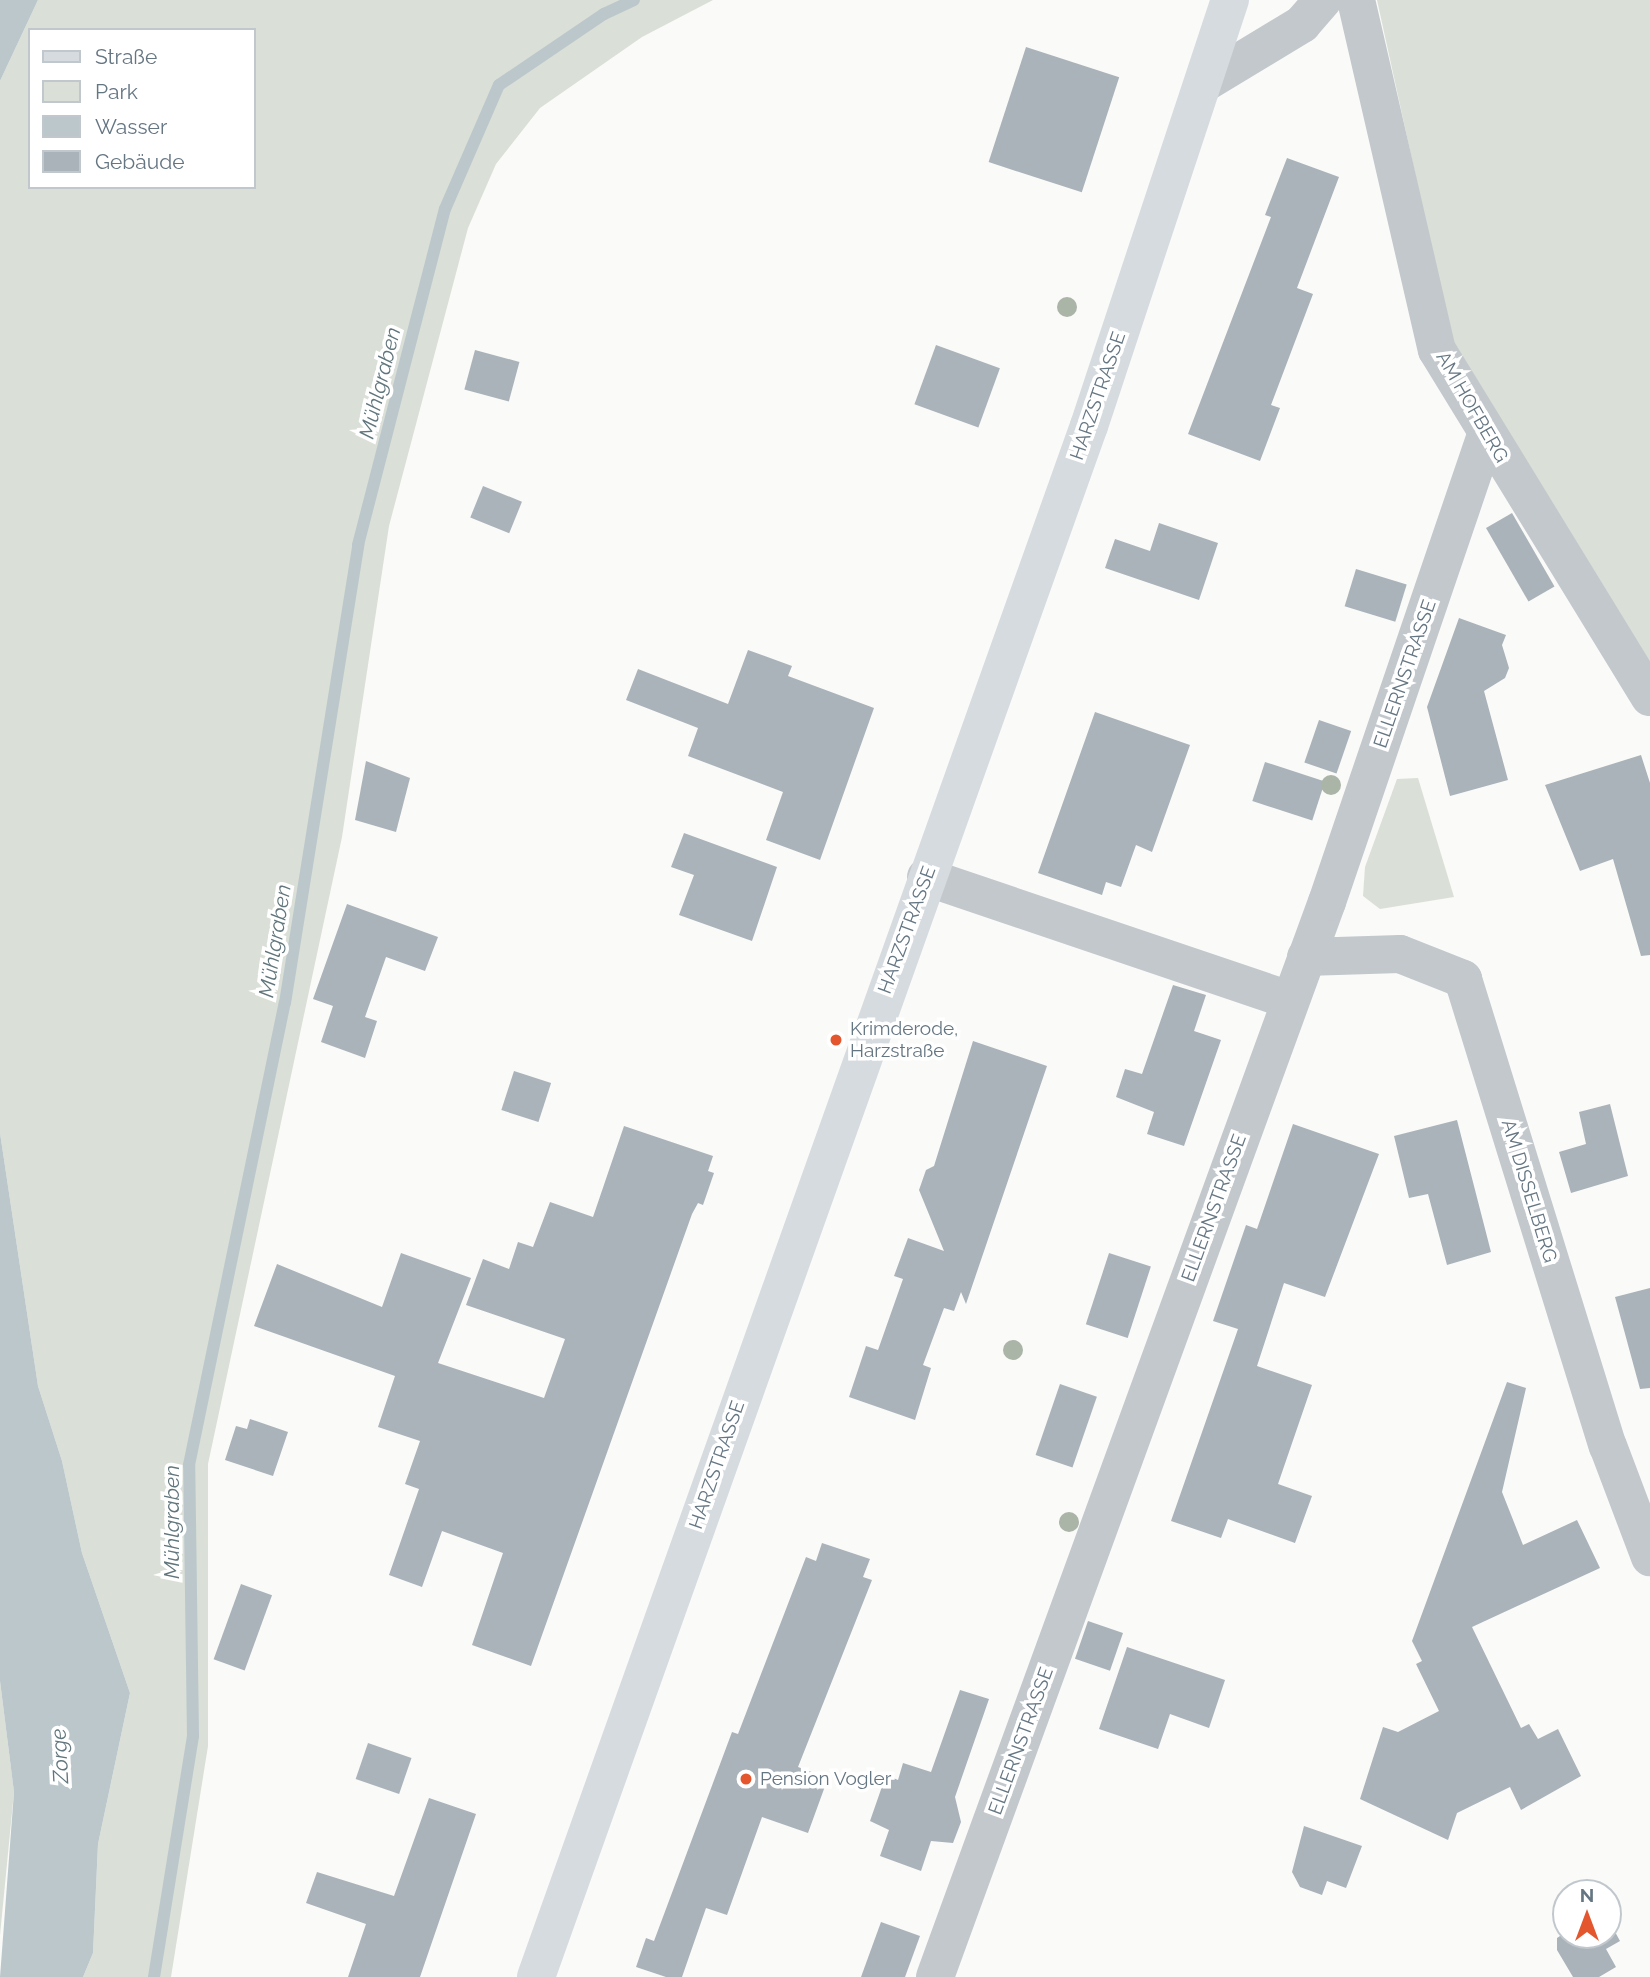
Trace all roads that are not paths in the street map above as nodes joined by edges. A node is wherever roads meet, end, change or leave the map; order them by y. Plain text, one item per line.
1 (1230, 0) edge
2 (1323, 0) edge
3 (1356, 0) edge
4 (1203, 84) junction
5 (1486, 436) junction
6 (1650, 697) edge
7 (926, 877) junction
8 (1306, 957) junction
9 (1290, 1000) junction
10 (1650, 1557) edge
11 (536, 1977) edge
12 (935, 1977) edge

1 - 4 main road, HARZSTRASSE
2 - 4 street
3 - 5 street, AM HOFBERG
4 - 7 main road, HARZSTRASSE
5 - 6 street, AM HOFBERG
5 - 8 street, ELLERNSTRASSE
7 - 9 street
7 - 11 main road, HARZSTRASSE
8 - 9 street, ELLERNSTRASSE
8 - 10 street, AM DISSELBERG
9 - 12 street, ELLERNSTRASSE

